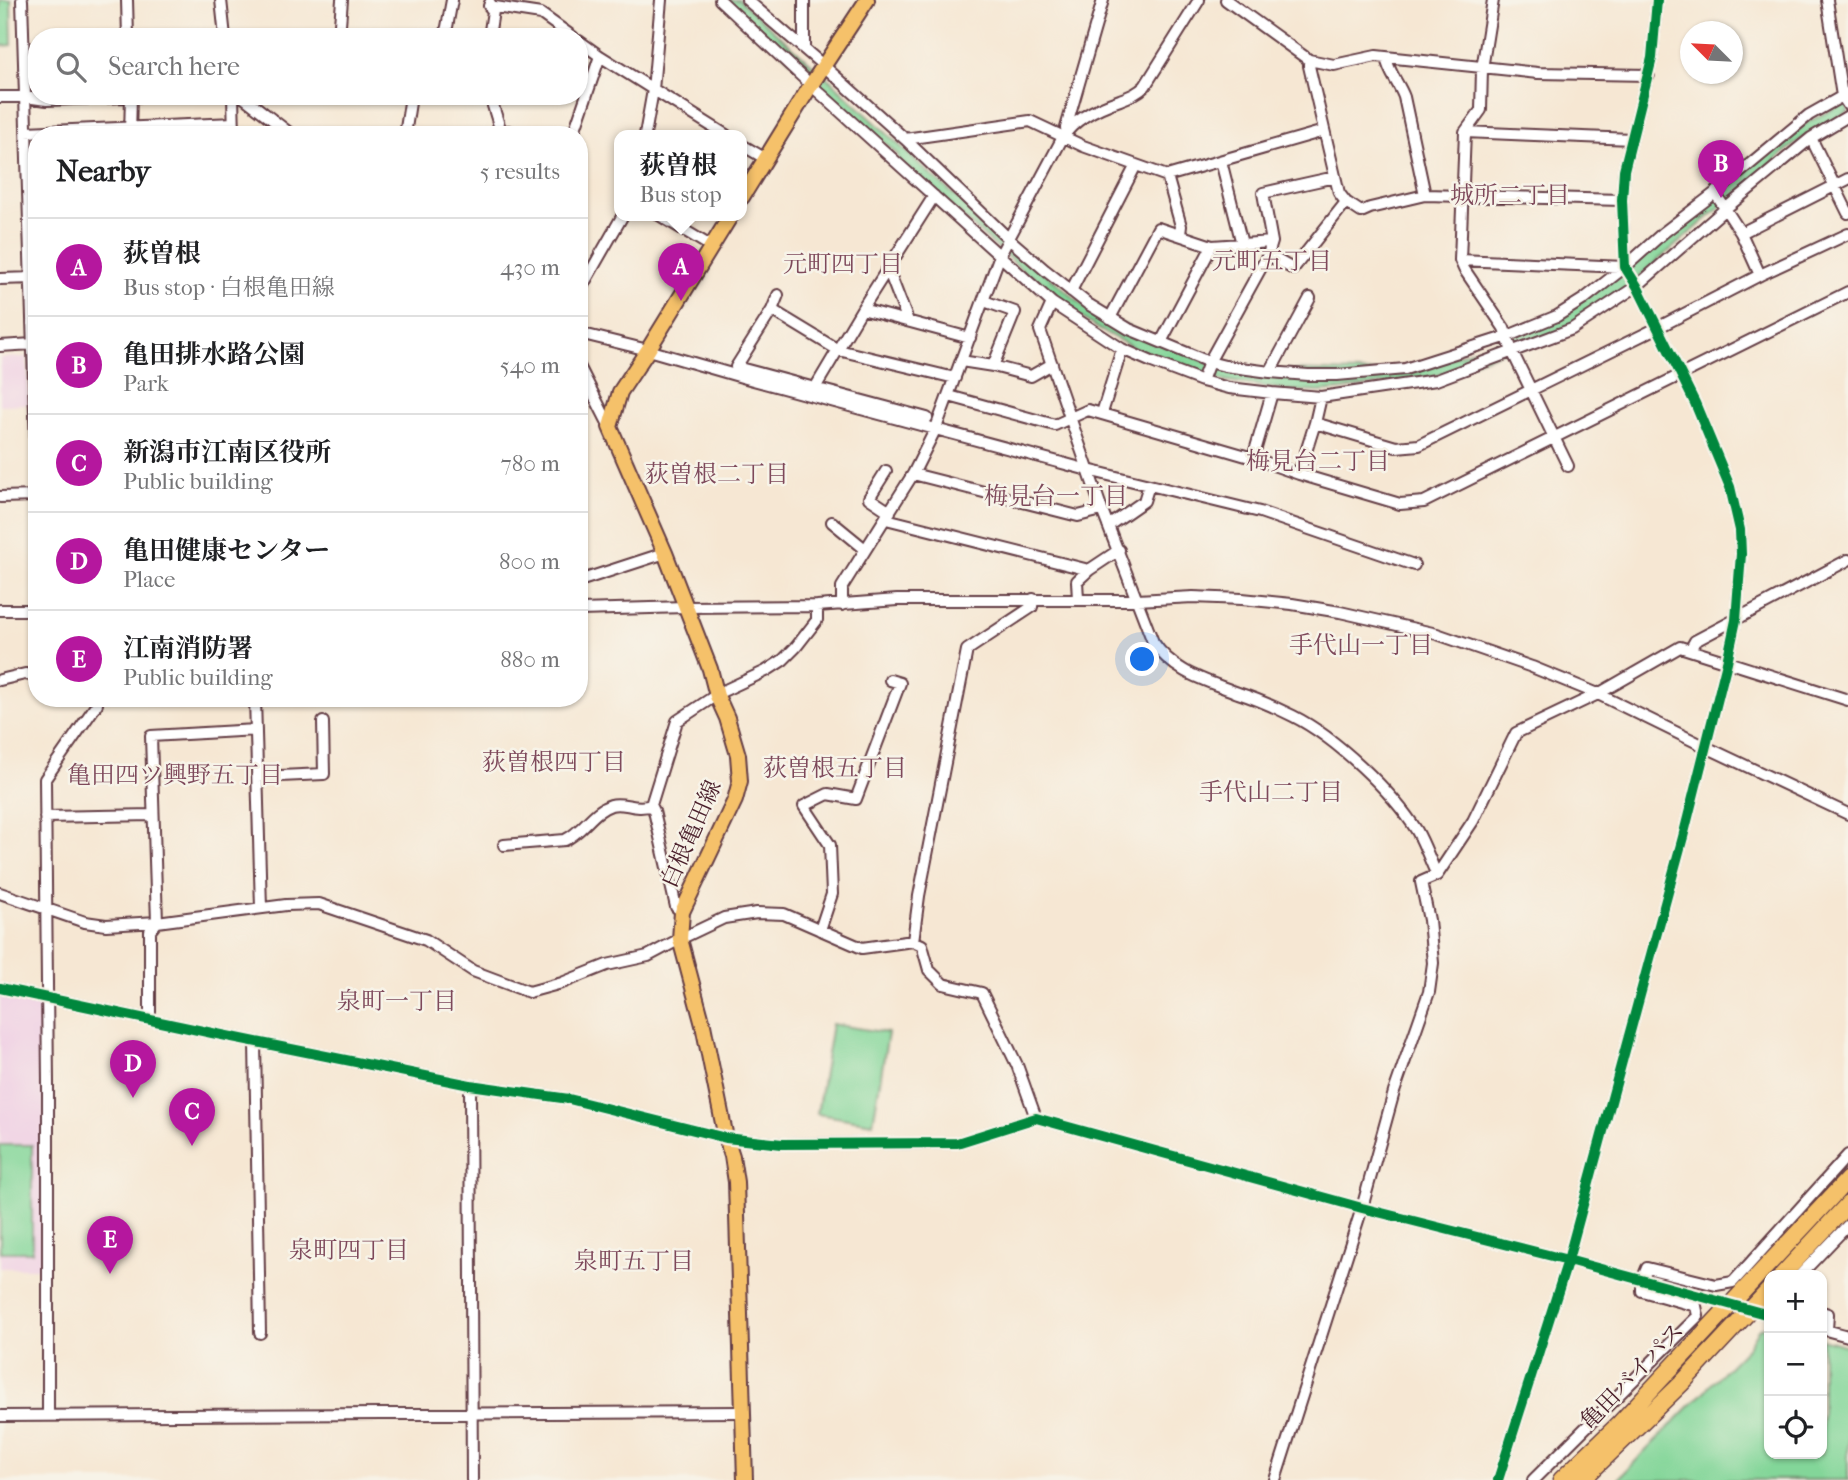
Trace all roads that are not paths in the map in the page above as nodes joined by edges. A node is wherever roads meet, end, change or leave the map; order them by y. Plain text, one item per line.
1 (22, 0) edge
2 (127, 0) edge
3 (221, 0) edge
4 (342, 0) edge
5 (452, 0) edge
6 (661, 0) edge
7 (720, 0) edge
8 (747, 0) edge
9 (804, 0) edge
10 (867, 0) edge
11 (1103, 0) edge
12 (1199, 0) edge
13 (1226, 0) edge
14 (1493, 0) edge
15 (1657, 0) edge
16 (1827, 0) edge
17 (490, 3) edge
18 (128, 28) edge
19 (224, 28) edge
20 (340, 28) edge
21 (447, 28) edge
22 (491, 28) edge
23 (560, 28) edge
24 (588, 47) edge
25 (804, 48) junction
26 (600, 56) junction
27 (1386, 57) junction
28 (1309, 60) junction
29 (824, 66) junction
30 (1482, 69) junction
31 (1649, 75) junction
32 (811, 85) junction
33 (653, 90) junction
34 (588, 91) edge
35 (0, 97) edge
36 (25, 97) junction
37 (28, 97) edge
38 (1846, 98) edge
39 (131, 105) edge
40 (233, 105) edge
41 (254, 105) edge
42 (410, 105) edge
43 (493, 105) edge
44 (583, 105) edge
45 (1848, 116) edge
46 (130, 126) edge
47 (234, 126) edge
48 (280, 126) edge
49 (406, 126) edge
50 (499, 126) edge
51 (576, 126) edge
52 (646, 130) edge
53 (718, 130) edge
54 (1324, 131) junction
55 (26, 132) joint
56 (1465, 132) junction
57 (1063, 137) junction
58 (1811, 138) junction
59 (905, 139) junction
60 (1632, 139) junction
61 (747, 148) edge
62 (28, 153) edge
63 (766, 159) junction
64 (1221, 161) junction
65 (1136, 165) junction
66 (1167, 176) junction
67 (1335, 177) junction
68 (1848, 179) edge
69 (1834, 186) junction
70 (747, 189) edge
71 (1715, 193) junction
72 (1425, 195) junction
73 (934, 196) junction
74 (1462, 196) junction
75 (1622, 200) junction
76 (1346, 202) junction
77 (1725, 209) junction
78 (1848, 213) edge
79 (620, 221) edge
80 (669, 221) edge
81 (727, 221) edge
82 (1741, 233) junction
83 (1180, 234) junction
84 (1848, 234) edge
85 (1009, 239) junction
86 (1272, 242) junction
87 (1242, 244) junction
88 (1212, 246) junction
89 (712, 247) junction
90 (1000, 255) junction
91 (1268, 255) junction
92 (1460, 260) junction
93 (1625, 267) junction
94 (888, 269) junction
95 (1760, 275) junction
96 (588, 276) edge
97 (28, 278) edge
98 (0, 279) edge
99 (1637, 286) junction
100 (1071, 290) junction
101 (1848, 292) edge
102 (778, 295) dead end
103 (1310, 298) dead end
104 (984, 300) junction
105 (1052, 303) junction
106 (862, 309) junction
107 (772, 310) junction
108 (1110, 318) junction
109 (908, 321) junction
110 (1657, 328) junction
111 (588, 335) edge
112 (1508, 336) junction
113 (970, 338) junction
114 (1161, 342) junction
115 (28, 344) edge
116 (0, 346) edge
117 (1122, 349) junction
118 (648, 350) junction
119 (838, 350) junction
120 (1512, 351) junction
121 (961, 361) junction
122 (1209, 362) junction
123 (1052, 364) junction
124 (993, 366) junction
125 (1270, 372) junction
126 (1679, 374) junction
127 (955, 378) junction
128 (1202, 381) junction
129 (588, 384) edge
130 (815, 388) junction
131 (1531, 390) junction
132 (1272, 393) junction
133 (948, 396) junction
134 (1321, 397) junction
135 (1102, 414) junction
136 (1071, 417) junction
137 (1315, 422) junction
138 (937, 425) junction
139 (610, 427) junction
140 (1554, 439) junction
141 (1253, 458) junction
142 (1568, 466) dead end
143 (1088, 470) junction
144 (886, 471) dead end
145 (913, 474) junction
146 (1299, 474) junction
147 (1149, 485) junction
148 (28, 496) edge
149 (0, 497) edge
150 (1102, 510) junction
151 (888, 515) junction
152 (832, 522) dead end
153 (1108, 526) junction
154 (865, 549) junction
155 (1119, 550) junction
156 (665, 553) junction
157 (1848, 560) edge
158 (1414, 565) dead end
159 (1089, 570) junction
160 (588, 578) edge
161 (1033, 599) junction
162 (1078, 599) junction
163 (1138, 600) junction
164 (842, 605) junction
165 (817, 606) junction
166 (686, 607) junction
167 (0, 610) edge
168 (28, 610) edge
169 (588, 610) edge
170 (1736, 620) junction
171 (1689, 650) junction
172 (1727, 662) junction
173 (28, 674) edge
174 (0, 680) edge
175 (890, 680) dead end
176 (1598, 694) junction
177 (717, 696) junction
178 (1846, 697) edge
179 (95, 707) edge
180 (255, 707) edge
181 (323, 722) dead end
182 (256, 730) junction
183 (1706, 747) junction
184 (258, 777) junction
185 (650, 805) junction
186 (1848, 814) edge
187 (153, 816) junction
188 (45, 817) junction
189 (504, 845) dead end
190 (1437, 875) junction
191 (0, 893) edge
192 (45, 908) junction
193 (261, 908) junction
194 (682, 912) junction
195 (157, 922) junction
196 (820, 930) junction
197 (680, 939) junction
198 (913, 941) junction
199 (0, 988) edge
200 (47, 998) junction
201 (150, 1020) junction
202 (256, 1042) junction
203 (470, 1085) junction
204 (1036, 1118) junction
205 (726, 1138) junction
206 (1848, 1155) edge
207 (1848, 1179) edge
208 (1811, 1195) dead end
209 (1848, 1204) edge
210 (1362, 1208) junction
211 (1848, 1225) edge
212 (1568, 1260) junction
213 (1787, 1270) edge
214 (1805, 1270) edge
215 (1642, 1280) junction
216 (1764, 1295) edge
217 (1731, 1306) junction
218 (1750, 1310) junction
219 (1764, 1314) edge
220 (1827, 1330) edge
221 (260, 1333) dead end
222 (1848, 1336) edge
223 (1681, 1384) junction
224 (471, 1412) junction
225 (744, 1412) junction
226 (0, 1416) edge
227 (48, 1416) junction
228 (472, 1480) edge
229 (745, 1480) edge
230 (1275, 1480) edge
231 (1498, 1480) edge
232 (1533, 1480) edge
233 (1561, 1480) edge
234 (1582, 1480) edge
235 (1595, 1480) edge

1 - 36 street
2 - 18 street
3 - 19 street
4 - 20 street
5 - 21 street
6 - 33 street
7 - 32 street
8 - 25 street
9 - 25 street
10 - 29 main road
11 - 57 street
12 - 57 street
13 - 28 street
14 - 30 street
15 - 31 street
16 - 38 street
17 - 22 street
17 - 23 street
24 - 26 street
25 - 29 street
26 - 33 street
26 - 34 street
27 - 28 street
27 - 30 street
27 - 72 street
28 - 54 street
29 - 32 main road
29 - 59 street
30 - 31 street
30 - 56 street
31 - 60 street
32 - 63 main road
32 - 73 street
33 - 52 street
33 - 53 street
35 - 36 street
36 - 37 street
36 - 55 street
38 - 71 street
39 - 46 street
40 - 47 street
41 - 48 street
42 - 49 street
43 - 50 street
44 - 51 street
45 - 58 street
54 - 64 street
54 - 67 street
55 - 62 street
56 - 60 street
56 - 74 street
57 - 59 street
57 - 65 street
57 - 85 street
58 - 69 street
58 - 77 street
59 - 85 street
60 - 75 street
61 - 63 street
63 - 70 main road
64 - 66 street
64 - 87 street
65 - 66 street
65 - 100 street
66 - 83 street
67 - 76 street
67 - 86 street
68 - 69 street
69 - 78 street
69 - 82 street
71 - 77 street
71 - 93 street
72 - 74 street
72 - 76 street
73 - 90 street
73 - 94 street
74 - 75 street
74 - 92 street
75 - 93 street
76 - 91 street
77 - 82 street
77 - 99 street
79 - 96 street
80 - 89 street
81 - 89 main road
82 - 95 street
83 - 88 street
83 - 108 street
84 - 95 street
85 - 90 street
85 - 100 street
86 - 87 street
86 - 91 street
87 - 88 street
88 - 114 street
89 - 118 main road
90 - 104 street
90 - 105 street
91 - 122 street
92 - 93 street
92 - 112 street
93 - 99 street
93 - 112 street
94 - 106 street
94 - 109 street
95 - 110 street
97 - 98 street
99 - 110 street
99 - 120 street
100 - 108 street
101 - 126 street
102 - 107 street
103 - 125 street
104 - 113 street
104 - 124 street
105 - 117 street
105 - 123 street
106 - 109 street
106 - 119 street
107 - 119 street
107 - 130 street
108 - 114 street
109 - 113 street
110 - 126 street
110 - 131 street
111 - 118 street
112 - 120 street
112 - 125 street
113 - 121 street
114 - 122 street
115 - 116 street
117 - 128 street
117 - 135 street
118 - 138 street
118 - 139 main road
119 - 127 street
119 - 130 street
120 - 131 street
120 - 134 street
121 - 124 street
121 - 127 street
122 - 125 street
122 - 128 street
123 - 124 street
123 - 136 street
126 - 140 street
126 - 170 street
127 - 133 street
128 - 132 street
129 - 139 street
130 - 138 street
131 - 137 street
131 - 140 street
132 - 134 street
132 - 141 street
133 - 136 street
133 - 138 street
134 - 137 street
135 - 136 street
135 - 141 street
136 - 143 street
137 - 146 street
138 - 143 street
138 - 145 street
139 - 156 main road, 白根亀田線
140 - 142 street
140 - 146 street
141 - 146 street
143 - 147 street
143 - 150 street
144 - 151 street
145 - 150 street
145 - 151 street
147 - 153 street
147 - 158 street
148 - 149 street
150 - 153 street
151 - 154 street
151 - 159 street
152 - 154 street
153 - 155 street
154 - 164 street
155 - 159 street
155 - 163 street
156 - 160 street
156 - 166 main road, 白根亀田線
157 - 170 street
159 - 162 street
161 - 162 street
161 - 164 street
161 - 198 street
162 - 163 street
163 - 176 street
163 - 190 street
164 - 165 street
165 - 166 street
165 - 177 street
166 - 169 street
166 - 177 main road, 白根亀田線
167 - 168 street
170 - 171 street
170 - 172 street
171 - 172 street
171 - 176 street
172 - 178 street
172 - 183 street
173 - 174 street
175 - 196 street
176 - 183 street
176 - 190 street
177 - 185 street
177 - 194 main road, 白根亀田線
179 - 188 street
180 - 182 street
181 - 184 street
182 - 184 street
182 - 187 street
183 - 186 street
183 - 212 street
184 - 193 street
185 - 189 street
185 - 194 street
187 - 188 street
187 - 195 street
188 - 192 street
190 - 210 street
191 - 192 street
192 - 195 street
192 - 200 street
193 - 195 street
193 - 197 street
194 - 197 main road, 白根亀田線
195 - 201 street
196 - 197 street
196 - 198 street
197 - 205 main road, 白根亀田線
198 - 204 street
199 - 200 street
200 - 201 street
200 - 227 street
201 - 202 street
202 - 203 street
202 - 221 street
203 - 205 street
203 - 224 street
204 - 205 street
204 - 210 street
205 - 225 main road, 白根亀田線
206 - 208 street
206 - 215 street
207 - 217 highway, 亀田バイパス
209 - 213 highway
210 - 212 street
210 - 230 street
211 - 214 street
212 - 215 street
212 - 231 street
215 - 217 street
215 - 232 street
216 - 218 highway, 亀田バイパス
217 - 218 street
217 - 233 highway, 亀田バイパス
218 - 219 street
218 - 223 highway, 亀田バイパス
220 - 222 street
223 - 234 highway, 亀田バイパス
223 - 235 highway
224 - 225 street
224 - 227 street
224 - 228 street
225 - 229 main road, 白根亀田線
226 - 227 street

